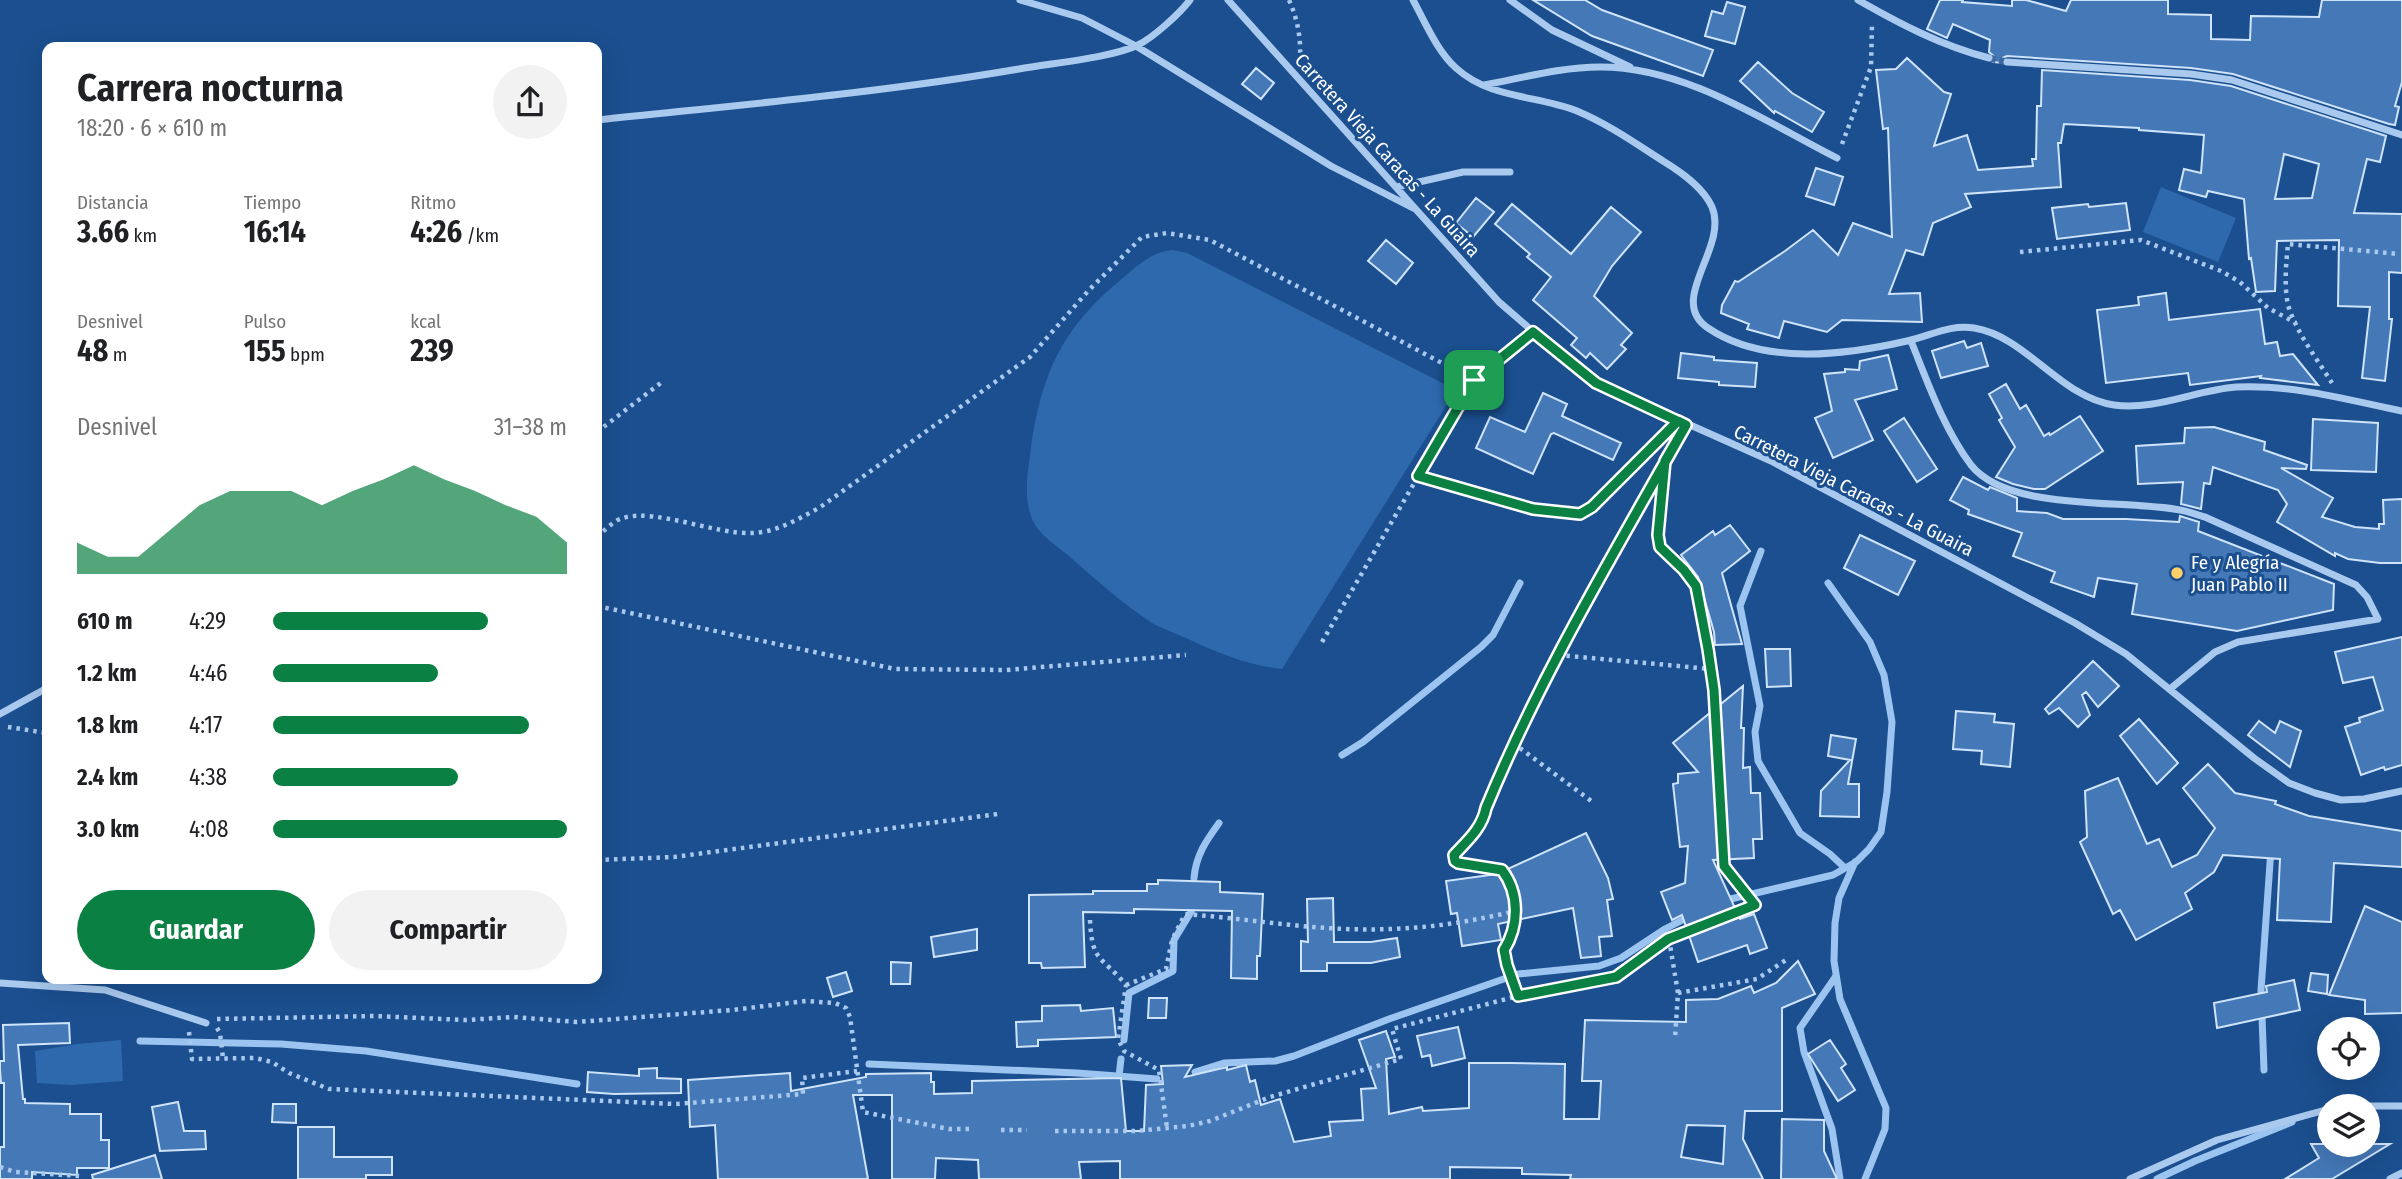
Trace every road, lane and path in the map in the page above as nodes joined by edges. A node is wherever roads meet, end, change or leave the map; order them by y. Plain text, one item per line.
1 (1020, 0) edge
2 (1190, 0) edge
3 (1228, 0) edge
4 (1289, 0) edge
5 (1413, 0) edge
6 (1510, 0) edge
7 (1858, 0) edge
8 (1871, 7) junction
9 (1136, 46) junction
10 (1989, 58) tunnel mouth
11 (2007, 62) tunnel mouth
12 (1637, 70) junction
13 (1298, 78) junction
14 (1484, 85) junction
15 (602, 119) edge
16 (2402, 135) edge
17 (1837, 158) joint
18 (1510, 172) dead end
19 (1397, 187) junction
20 (1417, 210) junction
21 (2020, 251) dead end
22 (2399, 254) dead end
23 (2296, 323) junction
24 (1533, 332) junction
25 (1911, 341) junction
26 (1474, 380) junction
27 (662, 382) dead end
28 (2341, 399) junction
29 (2402, 411) edge
30 (1682, 423) junction
31 (602, 428) edge
32 (1665, 461) junction
33 (1418, 476) junction
34 (602, 533) edge
35 (602, 607) edge
36 (1322, 642) dead end
37 (1186, 655) dead end
38 (1558, 655) junction
39 (1711, 669) junction
40 (2171, 689) junction
41 (42, 691) edge
42 (0, 714) edge
43 (0, 726) edge
44 (42, 732) edge
45 (1513, 743) junction
46 (2402, 791) edge
47 (1594, 803) dead end
48 (998, 814) dead end
49 (602, 860) edge
50 (1515, 911) junction
51 (1090, 920) dead end
52 (1668, 939) junction
53 (1786, 960) dead end
54 (0, 983) edge
55 (1126, 985) junction
56 (1678, 993) junction
57 (1518, 996) junction
58 (206, 1023) joint
59 (1675, 1038) dead end
60 (190, 1040) dead end
61 (221, 1040) dead end
62 (223, 1058) junction
63 (857, 1072) junction
64 (2380, 1105) edge
65 (2402, 1105) edge
66 (2317, 1112) edge
67 (1167, 1128) junction
68 (973, 1129) dead end
69 (1001, 1130) dead end
70 (1027, 1130) dead end
71 (1055, 1131) dead end
72 (0, 1167) edge
73 (2402, 1173) edge
74 (81, 1179) edge
75 (2130, 1179) edge
76 (2390, 1179) edge

1 - 9 street
2 - 9 street
3 - 13 street, Carretera Vieja Caracas - La Guaira
4 - 13 path
5 - 14 street
6 - 12 street
7 - 8 street
8 - 10 street
8 - 17 path
9 - 15 street
9 - 20 street
11 - 16 street
12 - 14 street
12 - 17 street
13 - 19 street, Carretera Vieja Caracas - La Guaira
14 - 25 street
18 - 19 street
19 - 20 street, Carretera Vieja Caracas - La Guaira
20 - 24 street, Carretera Vieja Caracas - La Guaira
21 - 23 path
22 - 23 path
23 - 28 path
24 - 26 path
24 - 30 street, Carretera Vieja Caracas - La Guaira
25 - 28 street
25 - 40 street
26 - 33 path
26 - 34 path
27 - 31 path
28 - 29 street
30 - 32 path
30 - 33 path
30 - 40 street, Carretera Vieja Caracas - La Guaira
32 - 38 path
32 - 39 path
33 - 36 path
35 - 37 path
38 - 39 path
38 - 45 path
39 - 52 path
40 - 46 street, Carretera Vieja Caracas - La Guaira
41 - 42 street
43 - 44 path
45 - 47 path
45 - 50 path
48 - 49 path
50 - 55 path
50 - 57 path
51 - 55 path
52 - 56 path
52 - 57 path
53 - 56 path
54 - 58 street
55 - 67 path
56 - 59 path
57 - 67 path
58 - 63 path
60 - 62 path
61 - 62 path
62 - 63 path
63 - 68 path
64 - 65 street
66 - 75 street
67 - 71 path
69 - 70 path
72 - 74 path
73 - 76 street

